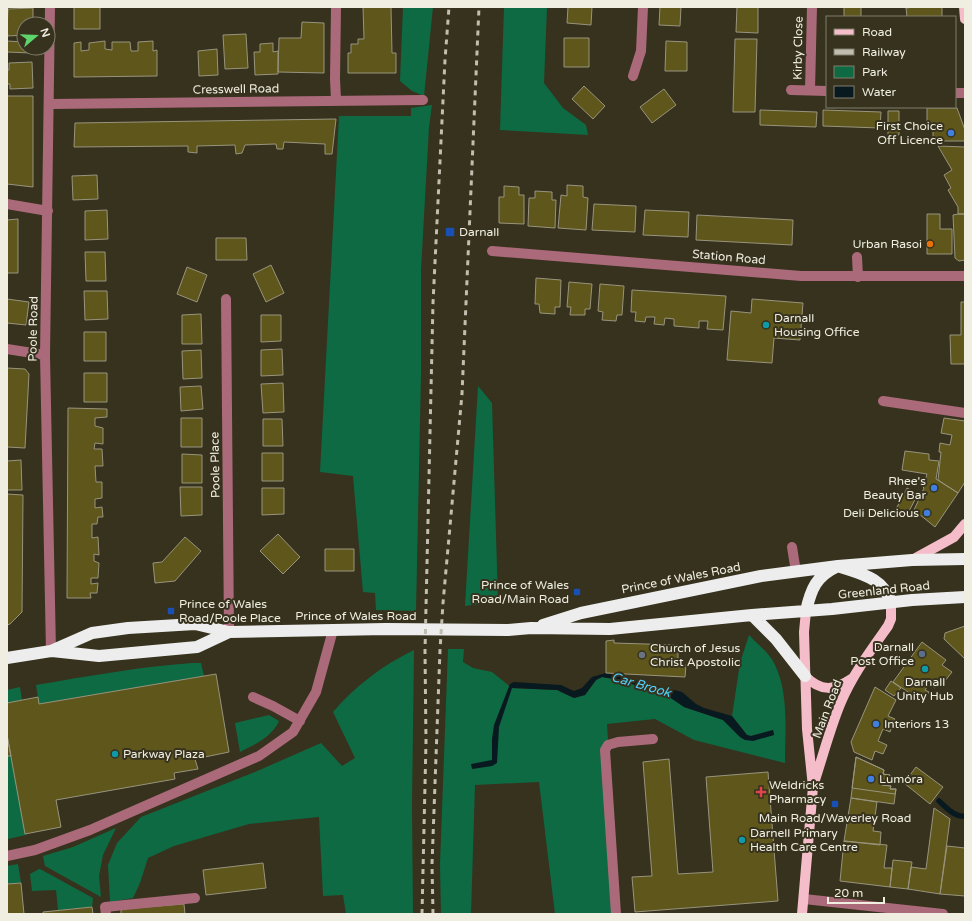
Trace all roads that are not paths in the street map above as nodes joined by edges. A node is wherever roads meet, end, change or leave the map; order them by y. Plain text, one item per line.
1 (50, 7) edge
2 (336, 7) edge
3 (643, 7) edge
4 (812, 7) edge
5 (964, 7) edge
6 (965, 19) edge
7 (633, 76) dead end
8 (791, 90) dead end
9 (810, 90) junction
10 (826, 91) edge
11 (336, 100) junction
12 (423, 100) dead end
13 (50, 104) junction
14 (7, 204) edge
15 (48, 211) junction
16 (492, 251) dead end
17 (857, 257) dead end
18 (965, 276) edge
19 (858, 277) junction
20 (226, 299) dead end
21 (7, 349) edge
22 (45, 355) junction
23 (883, 401) dead end
24 (965, 413) edge
25 (965, 524) edge
26 (792, 547) dead end
27 (965, 559) edge
28 (912, 560) junction
29 (838, 566) junction
30 (796, 572) junction
31 (965, 597) edge
32 (891, 602) junction
33 (806, 611) junction
34 (752, 614) junction
35 (531, 628) junction
36 (334, 630) junction
37 (229, 632) junction
38 (51, 651) junction
39 (7, 658) edge
40 (805, 676) junction
41 (853, 678) junction
42 (252, 697) dead end
43 (300, 721) junction
44 (653, 740) dead end
45 (813, 787) junction
46 (7, 856) edge
47 (195, 898) dead end
48 (804, 899) junction
49 (106, 914) edge
50 (616, 914) edge
51 (802, 914) edge
52 (943, 914) edge

1 - 13 street, Poole Road
2 - 11 street
3 - 7 street
4 - 9 street, Kirby Close
5 - 6 main road
8 - 9 street, Kirby Close
9 - 10 street, Kirby Close
11 - 12 street, Cresswell Road
11 - 13 street, Cresswell Road
13 - 15 street, Poole Road
14 - 15 street
15 - 22 street, Poole Road
16 - 19 street, Station Road
17 - 19 street
18 - 19 street, Station Road
20 - 37 street, Poole Place
21 - 22 street
22 - 38 street, Poole Road
23 - 24 street
25 - 28 main road
26 - 30 street
27 - 28 highway
28 - 29 highway
29 - 30 highway, Prince of Wales Road
29 - 32 highway
29 - 33 highway
30 - 35 highway, Prince of Wales Road
31 - 32 highway, Greenland Road
32 - 33 highway, Greenland Road
32 - 41 main road, Main Road
33 - 34 highway, Prince of Wales Road
33 - 40 main road, Main Road
34 - 35 highway, Prince of Wales Road
34 - 40 highway
35 - 36 highway, Prince of Wales Road
36 - 37 highway, Prince of Wales Road
36 - 43 street
37 - 38 highway, Prince of Wales Road
37 - 38 highway, Prince of Wales Road
38 - 39 highway, Prince of Wales Road
40 - 41 main road
40 - 45 main road, Main Road
41 - 45 main road, Main Road
42 - 43 street
43 - 46 street
44 - 50 street
45 - 48 main road, Main Road
47 - 49 street
48 - 51 main road, Main Road
48 - 52 street

